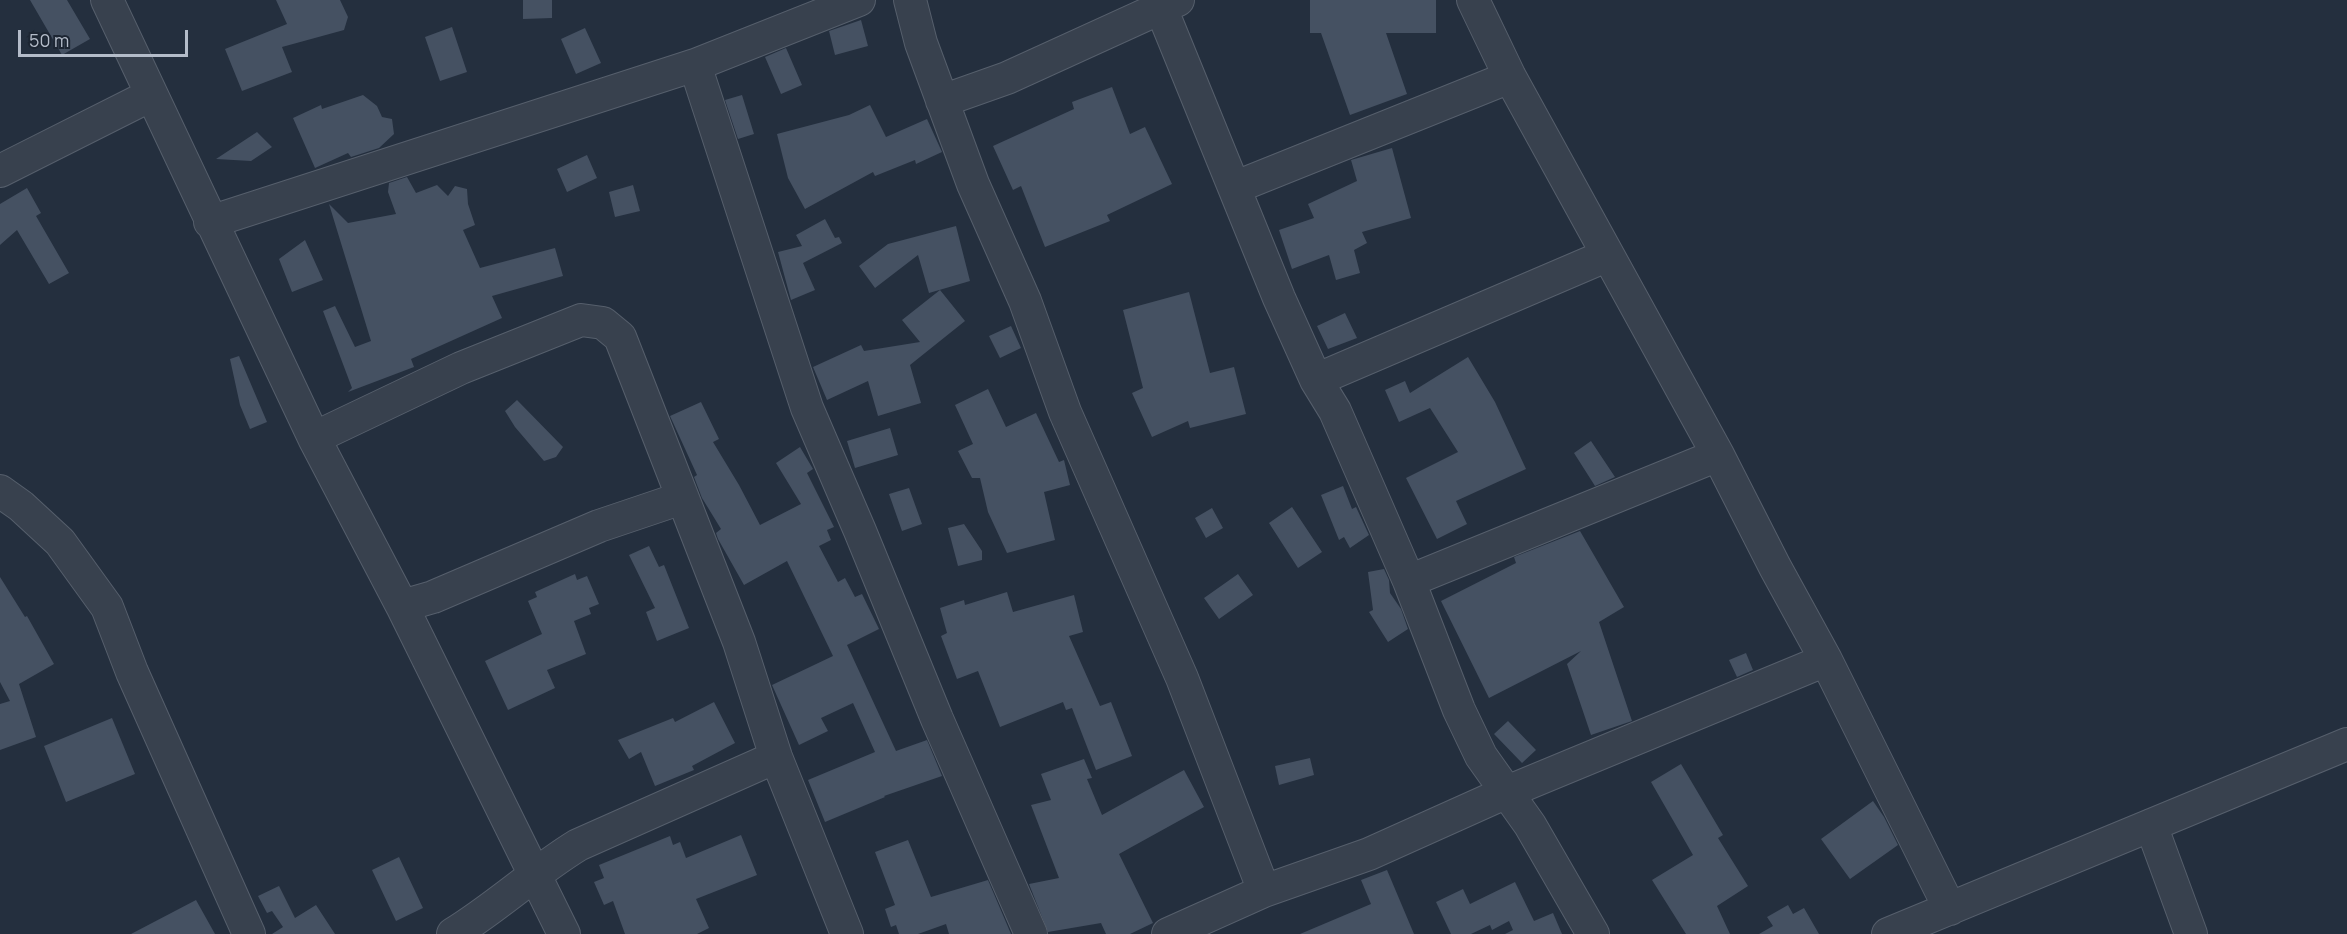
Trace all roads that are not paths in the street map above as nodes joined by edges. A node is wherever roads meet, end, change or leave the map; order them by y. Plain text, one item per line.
1 (107, 0) edge
2 (859, 0) edge
3 (910, 0) edge
4 (1473, 0) edge
5 (1169, 4) edge
6 (695, 65) junction
7 (1510, 77) junction
8 (151, 95) junction
9 (942, 101) junction
10 (0, 171) edge
11 (1236, 187) junction
12 (210, 222) junction
13 (1608, 255) junction
14 (1316, 380) junction
15 (314, 438) junction
16 (1718, 455) junction
17 (0, 491) edge
18 (682, 498) junction
19 (1409, 581) junction
20 (402, 606) junction
21 (1826, 660) junction
22 (2347, 744) edge
23 (776, 757) junction
24 (1507, 792) junction
25 (2151, 825) junction
26 (535, 876) junction
27 (1264, 891) junction
28 (1950, 909) junction
29 (1899, 932) edge
30 (249, 934) edge
31 (453, 934) edge
32 (564, 934) edge
33 (847, 934) edge
34 (1031, 934) edge
35 (1168, 934) edge
36 (1593, 934) edge
37 (2191, 934) edge

1 - 8 street
2 - 6 street
3 - 9 street
4 - 7 street
5 - 9 street
5 - 11 street
6 - 12 street
6 - 34 street
7 - 11 street
7 - 13 street
8 - 10 street
8 - 12 street
9 - 27 street
11 - 14 street
12 - 15 street
13 - 14 street
13 - 16 street
14 - 19 street
15 - 18 street
15 - 20 street
16 - 19 street
16 - 21 street
17 - 30 street
18 - 20 street
18 - 23 street
19 - 24 street
20 - 26 street
21 - 24 street
21 - 28 street
22 - 25 street
23 - 26 street
23 - 33 street
24 - 27 street
24 - 36 street
25 - 28 street
25 - 37 street
26 - 31 street
26 - 32 street
27 - 35 street
28 - 29 street

